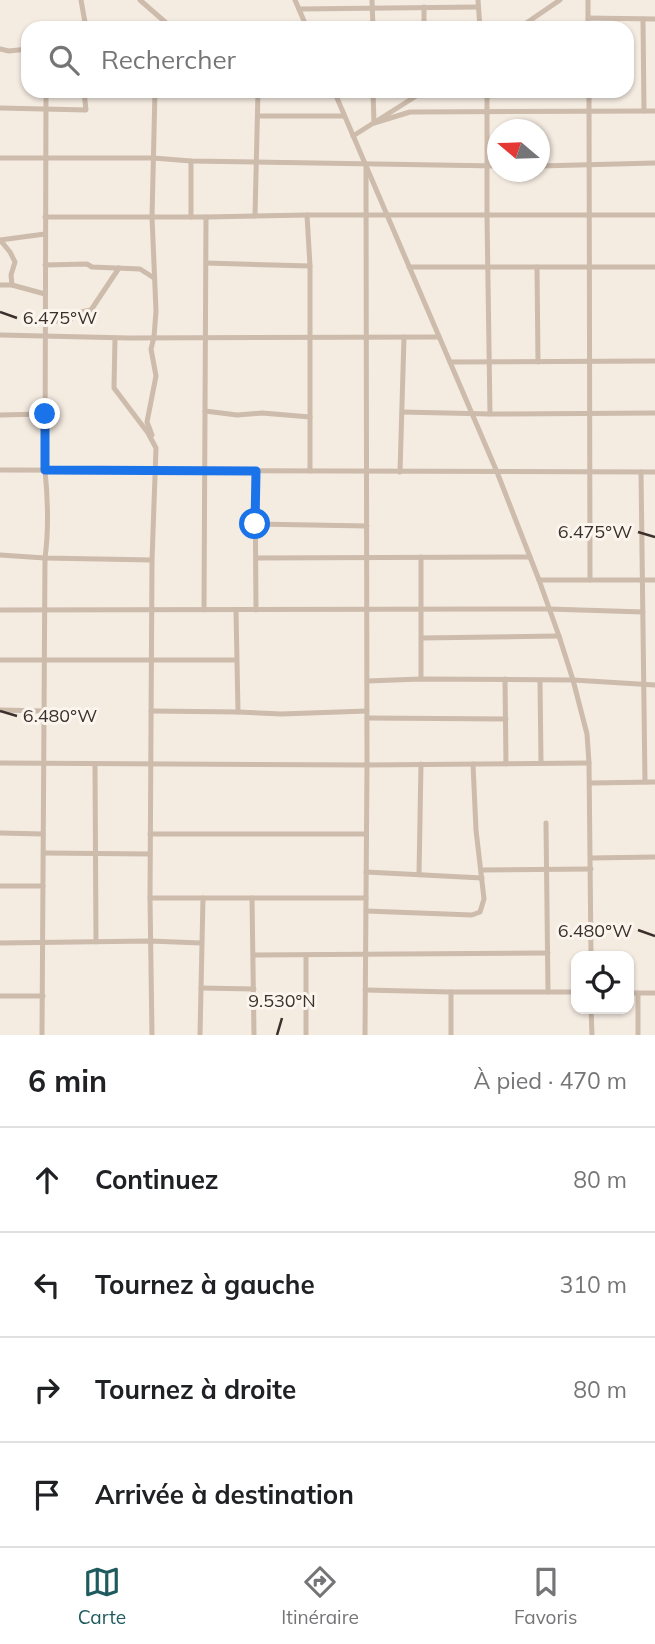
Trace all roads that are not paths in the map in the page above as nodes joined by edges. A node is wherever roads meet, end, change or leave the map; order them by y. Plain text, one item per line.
1 (81, 0) edge
2 (140, 0) edge
3 (295, 0) edge
4 (372, 0) edge
5 (560, 0) edge
6 (588, 0) edge
7 (478, 4) edge
8 (424, 7) junction
9 (299, 9) junction
10 (372, 9) junction
11 (588, 18) junction
12 (643, 19) junction
13 (655, 19) edge
14 (85, 21) edge
15 (164, 21) edge
16 (304, 21) edge
17 (373, 21) edge
18 (424, 21) edge
19 (529, 21) edge
20 (588, 21) edge
21 (0, 49) edge
22 (21, 50) edge
23 (46, 98) edge
24 (85, 98) edge
25 (155, 98) edge
26 (258, 98) edge
27 (337, 98) edge
28 (373, 98) edge
29 (413, 98) edge
30 (487, 98) edge
31 (589, 98) edge
32 (0, 108) edge
33 (46, 108) junction
34 (488, 111) junction
35 (589, 111) junction
36 (644, 111) junction
37 (655, 111) edge
38 (258, 116) junction
39 (344, 116) junction
40 (374, 123) junction
41 (353, 136) junction
42 (0, 158) edge
43 (153, 158) junction
44 (45, 159) junction
45 (191, 160) junction
46 (256, 161) junction
47 (655, 163) edge
48 (366, 164) junction
49 (589, 165) junction
50 (486, 166) junction
51 (550, 166) edge
52 (307, 215) junction
53 (366, 215) junction
54 (387, 215) junction
55 (487, 215) junction
56 (655, 215) edge
57 (255, 216) junction
58 (589, 216) junction
59 (45, 217) junction
60 (152, 217) junction
61 (191, 217) junction
62 (206, 217) junction
63 (45, 234) junction
64 (0, 240) edge
65 (206, 263) junction
66 (45, 265) junction
67 (310, 266) junction
68 (409, 267) junction
69 (488, 267) junction
70 (537, 267) junction
71 (589, 267) junction
72 (655, 267) edge
73 (119, 268) junction
74 (155, 278) junction
75 (0, 285) edge
76 (12, 285) junction
77 (45, 294) junction
78 (45, 319) junction
79 (0, 335) edge
80 (45, 335) junction
81 (366, 336) junction
82 (154, 337) junction
83 (206, 337) junction
84 (310, 337) junction
85 (404, 337) junction
86 (439, 337) junction
87 (115, 338) junction
88 (589, 361) junction
89 (655, 361) edge
90 (450, 362) junction
91 (490, 362) junction
92 (538, 362) junction
93 (205, 411) junction
94 (402, 412) junction
95 (655, 413) edge
96 (45, 414) junction
97 (472, 414) junction
98 (490, 414) junction
99 (590, 414) junction
100 (0, 415) edge
101 (310, 417) junction
102 (156, 448) junction
103 (0, 470) edge
104 (45, 470) junction
105 (154, 471) junction
106 (205, 471) junction
107 (256, 471) junction
108 (310, 471) junction
109 (367, 471) junction
110 (400, 472) junction
111 (497, 472) junction
112 (590, 472) junction
113 (641, 472) junction
114 (655, 472) edge
115 (255, 524) junction
116 (367, 526) junction
117 (0, 555) edge
118 (367, 557) junction
119 (421, 557) junction
120 (530, 557) junction
121 (45, 558) junction
122 (256, 558) junction
123 (152, 560) junction
124 (539, 580) junction
125 (590, 580) junction
126 (642, 580) junction
127 (655, 580) edge
128 (421, 609) junction
129 (549, 609) junction
130 (0, 610) edge
131 (44, 610) junction
132 (152, 610) junction
133 (204, 610) junction
134 (236, 610) junction
135 (256, 610) junction
136 (367, 610) junction
137 (643, 612) junction
138 (559, 636) junction
139 (422, 638) junction
140 (151, 659) junction
141 (0, 660) edge
142 (44, 660) junction
143 (236, 660) junction
144 (505, 679) junction
145 (421, 680) junction
146 (573, 680) junction
147 (367, 681) junction
148 (540, 681) junction
149 (645, 685) junction
150 (655, 685) edge
151 (0, 710) edge
152 (44, 710) junction
153 (151, 711) junction
154 (238, 712) junction
155 (367, 714) junction
156 (506, 719) junction
157 (541, 763) junction
158 (589, 763) junction
159 (0, 764) edge
160 (44, 764) junction
161 (96, 764) junction
162 (150, 764) junction
163 (421, 764) junction
164 (473, 764) junction
165 (506, 764) junction
166 (367, 765) junction
167 (645, 782) junction
168 (655, 782) edge
169 (590, 783) junction
170 (546, 823) dead end
171 (0, 833) edge
172 (44, 834) junction
173 (150, 834) junction
174 (366, 834) junction
175 (44, 853) junction
176 (150, 853) junction
177 (96, 855) junction
178 (590, 858) junction
179 (655, 858) edge
180 (547, 869) junction
181 (591, 869) junction
182 (481, 870) junction
183 (366, 872) junction
184 (419, 874) junction
185 (482, 878) junction
186 (0, 886) edge
187 (43, 886) junction
188 (150, 898) junction
189 (203, 898) junction
190 (252, 898) junction
191 (366, 898) junction
192 (366, 911) junction
193 (96, 942) junction
194 (150, 942) junction
195 (0, 943) edge
196 (42, 943) junction
197 (201, 943) junction
198 (591, 951) edge
199 (548, 953) junction
200 (366, 954) junction
201 (253, 955) junction
202 (306, 956) junction
203 (201, 988) junction
204 (254, 989) junction
205 (365, 990) junction
206 (451, 992) junction
207 (548, 992) junction
208 (571, 992) edge
209 (634, 993) edge
210 (638, 993) junction
211 (655, 993) edge
212 (0, 996) edge
213 (43, 996) junction
214 (592, 1014) edge
215 (42, 1035) edge
216 (152, 1035) edge
217 (200, 1035) edge
218 (254, 1035) edge
219 (306, 1035) edge
220 (365, 1035) edge
221 (451, 1035) edge
222 (592, 1035) edge
223 (638, 1035) edge

1 - 14 street
2 - 15 street
3 - 9 street
4 - 10 street
5 - 19 street
6 - 11 street
7 - 8 street
8 - 10 street
8 - 18 street
9 - 10 street
9 - 16 street
10 - 17 street
11 - 12 street
11 - 20 street
12 - 13 street
12 - 36 street
21 - 22 street
23 - 33 street
24 - 33 street
25 - 43 street
26 - 38 street
27 - 39 street
28 - 40 street
29 - 40 street
30 - 34 street
31 - 35 street
32 - 33 street
33 - 44 street
34 - 35 street
34 - 40 street
34 - 50 street
35 - 36 street
35 - 49 street
36 - 37 street
38 - 39 street
38 - 46 street
39 - 41 street
40 - 41 street
41 - 48 street
42 - 44 street
43 - 44 street
43 - 45 street
43 - 60 street
44 - 59 street
45 - 46 street
45 - 61 street
46 - 48 street
46 - 57 street
47 - 49 street
48 - 50 street
48 - 53 street
48 - 54 street
49 - 51 street
49 - 58 street
50 - 55 street
52 - 53 street
52 - 57 street
52 - 67 street
53 - 54 street
53 - 81 street
54 - 55 street
54 - 68 street
55 - 58 street
55 - 69 street
56 - 58 street
57 - 62 street
58 - 71 street
59 - 60 street
59 - 63 street
60 - 61 street
60 - 74 street
61 - 62 street
62 - 65 street
63 - 64 street
63 - 66 street
64 - 76 street
65 - 67 street
65 - 83 street
66 - 73 street
66 - 77 street
67 - 84 street
68 - 69 street
68 - 86 street
69 - 70 street
69 - 91 street
70 - 71 street
70 - 92 street
71 - 72 street
71 - 88 street
73 - 74 street
73 - 78 street
74 - 82 street
75 - 76 street
76 - 77 street
77 - 78 street
78 - 80 street
79 - 80 street
80 - 87 street
80 - 96 street
81 - 84 street
81 - 85 street
81 - 109 street
82 - 83 street
82 - 87 street
82 - 102 street
83 - 84 street
83 - 93 street
84 - 101 street
85 - 86 street
85 - 94 street
86 - 90 street
87 - 102 street
88 - 89 street
88 - 92 street
88 - 99 street
90 - 91 street
90 - 97 street
91 - 92 street
91 - 98 street
93 - 101 street
93 - 106 street
94 - 97 street
94 - 110 street
95 - 99 street
96 - 100 street
96 - 104 street
97 - 98 street
97 - 111 street
98 - 99 street
99 - 112 street
101 - 108 street
102 - 105 street
103 - 104 street
104 - 105 street
104 - 121 street
105 - 106 street
105 - 123 street
106 - 107 street
106 - 133 street
107 - 108 street
107 - 115 street
108 - 109 street
109 - 110 street
109 - 116 street
110 - 111 street
111 - 112 street
111 - 120 street
112 - 113 street
112 - 125 street
113 - 114 street
113 - 126 street
115 - 116 street
115 - 122 street
116 - 118 street
117 - 121 street
118 - 119 street
118 - 122 street
118 - 136 street
119 - 120 street
119 - 128 street
120 - 124 street
121 - 123 street
121 - 131 street
122 - 135 street
123 - 132 street
124 - 125 street
124 - 129 street
125 - 126 street
126 - 127 street
126 - 137 street
128 - 129 street
128 - 136 street
128 - 139 street
129 - 137 street
129 - 138 street
130 - 131 street
131 - 132 street
131 - 142 street
132 - 133 street
132 - 140 street
133 - 134 street
134 - 135 street
134 - 143 street
135 - 136 street
136 - 147 street
137 - 149 street
138 - 139 street
138 - 146 street
139 - 145 street
140 - 142 street
140 - 143 street
140 - 153 street
141 - 142 street
142 - 152 street
143 - 154 street
144 - 145 street
144 - 148 street
144 - 156 street
145 - 147 street
146 - 148 street
146 - 149 street
146 - 158 street
147 - 155 street
148 - 157 street
149 - 150 street
149 - 167 street
151 - 152 street
152 - 160 street
153 - 154 street
153 - 162 street
154 - 155 street
155 - 156 street
155 - 166 street
156 - 165 street
157 - 158 street
157 - 165 street
158 - 169 street
159 - 160 street
160 - 161 street
160 - 172 street
161 - 162 street
161 - 177 street
162 - 166 street
162 - 173 street
163 - 164 street
163 - 166 street
163 - 184 street
164 - 165 street
164 - 182 street
166 - 174 street
167 - 168 street
167 - 169 street
169 - 178 street
170 - 180 street
171 - 172 street
172 - 175 street
173 - 174 street
173 - 176 street
174 - 183 street
175 - 177 street
175 - 187 street
176 - 177 street
176 - 188 street
177 - 193 street
178 - 179 street
178 - 181 street
180 - 181 street
180 - 182 street
180 - 199 street
181 - 198 street
182 - 185 street
183 - 184 street
183 - 191 street
184 - 185 street
185 - 192 street
186 - 187 street
187 - 196 street
188 - 189 street
188 - 194 street
189 - 190 street
189 - 197 street
190 - 191 street
190 - 201 street
191 - 192 street
192 - 200 street
193 - 194 street
193 - 196 street
194 - 197 street
194 - 216 street
195 - 196 street
196 - 213 street
197 - 203 street
199 - 200 street
199 - 207 street
200 - 202 street
200 - 205 street
201 - 202 street
201 - 204 street
202 - 219 street
203 - 204 street
203 - 217 street
204 - 218 street
205 - 206 street
205 - 220 street
206 - 207 street
206 - 221 street
207 - 208 street
209 - 210 street
210 - 211 street
210 - 223 street
212 - 213 street
213 - 215 street
214 - 222 street

